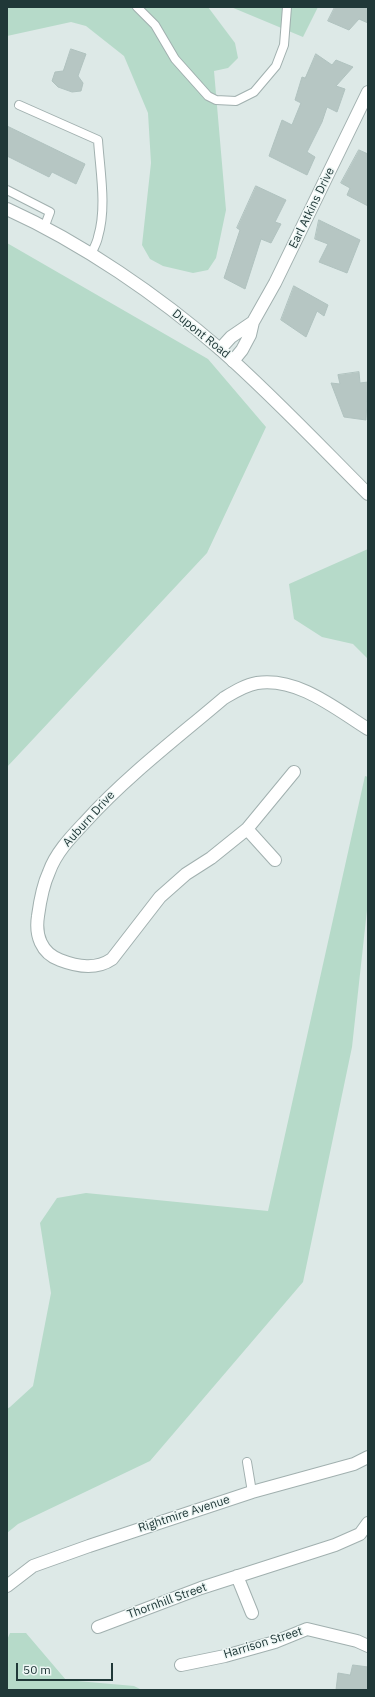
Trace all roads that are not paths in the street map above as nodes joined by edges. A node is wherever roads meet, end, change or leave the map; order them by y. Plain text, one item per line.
1 (137, 7) edge
2 (287, 7) edge
3 (368, 92) edge
4 (19, 105) dead end
5 (7, 190) edge
6 (7, 209) edge
7 (44, 228) junction
8 (91, 255) junction
9 (252, 322) junction
10 (220, 349) junction
11 (233, 361) junction
12 (368, 494) edge
13 (368, 729) edge
14 (294, 772) dead end
15 (247, 829) junction
16 (275, 860) dead end
17 (368, 1457) edge
18 (247, 1462) dead end
19 (252, 1492) junction
20 (368, 1523) edge
21 (237, 1576) junction
22 (7, 1586) edge
23 (252, 1613) dead end
24 (98, 1627) dead end
25 (368, 1646) edge
26 (181, 1666) dead end

1 - 2 lane
3 - 9 street, Earl Atkins Drive
4 - 8 lane
5 - 7 lane
6 - 7 street, Dupont Road
7 - 8 street, Dupont Road
8 - 10 street, Dupont Road
9 - 10 street, Earl Atkins Drive
9 - 11 street, Earl Atkins Drive
10 - 11 street, Dupont Road
11 - 12 street, Dupont Road
13 - 15 street, Auburn Drive
14 - 15 street, Auburn Drive
15 - 16 street
17 - 19 street, Rightmire Avenue
18 - 19 lane
19 - 22 street, Rightmire Avenue
20 - 21 street, Thornhill Street
21 - 23 street
21 - 24 street, Thornhill Street
25 - 26 street, Harrison Street

